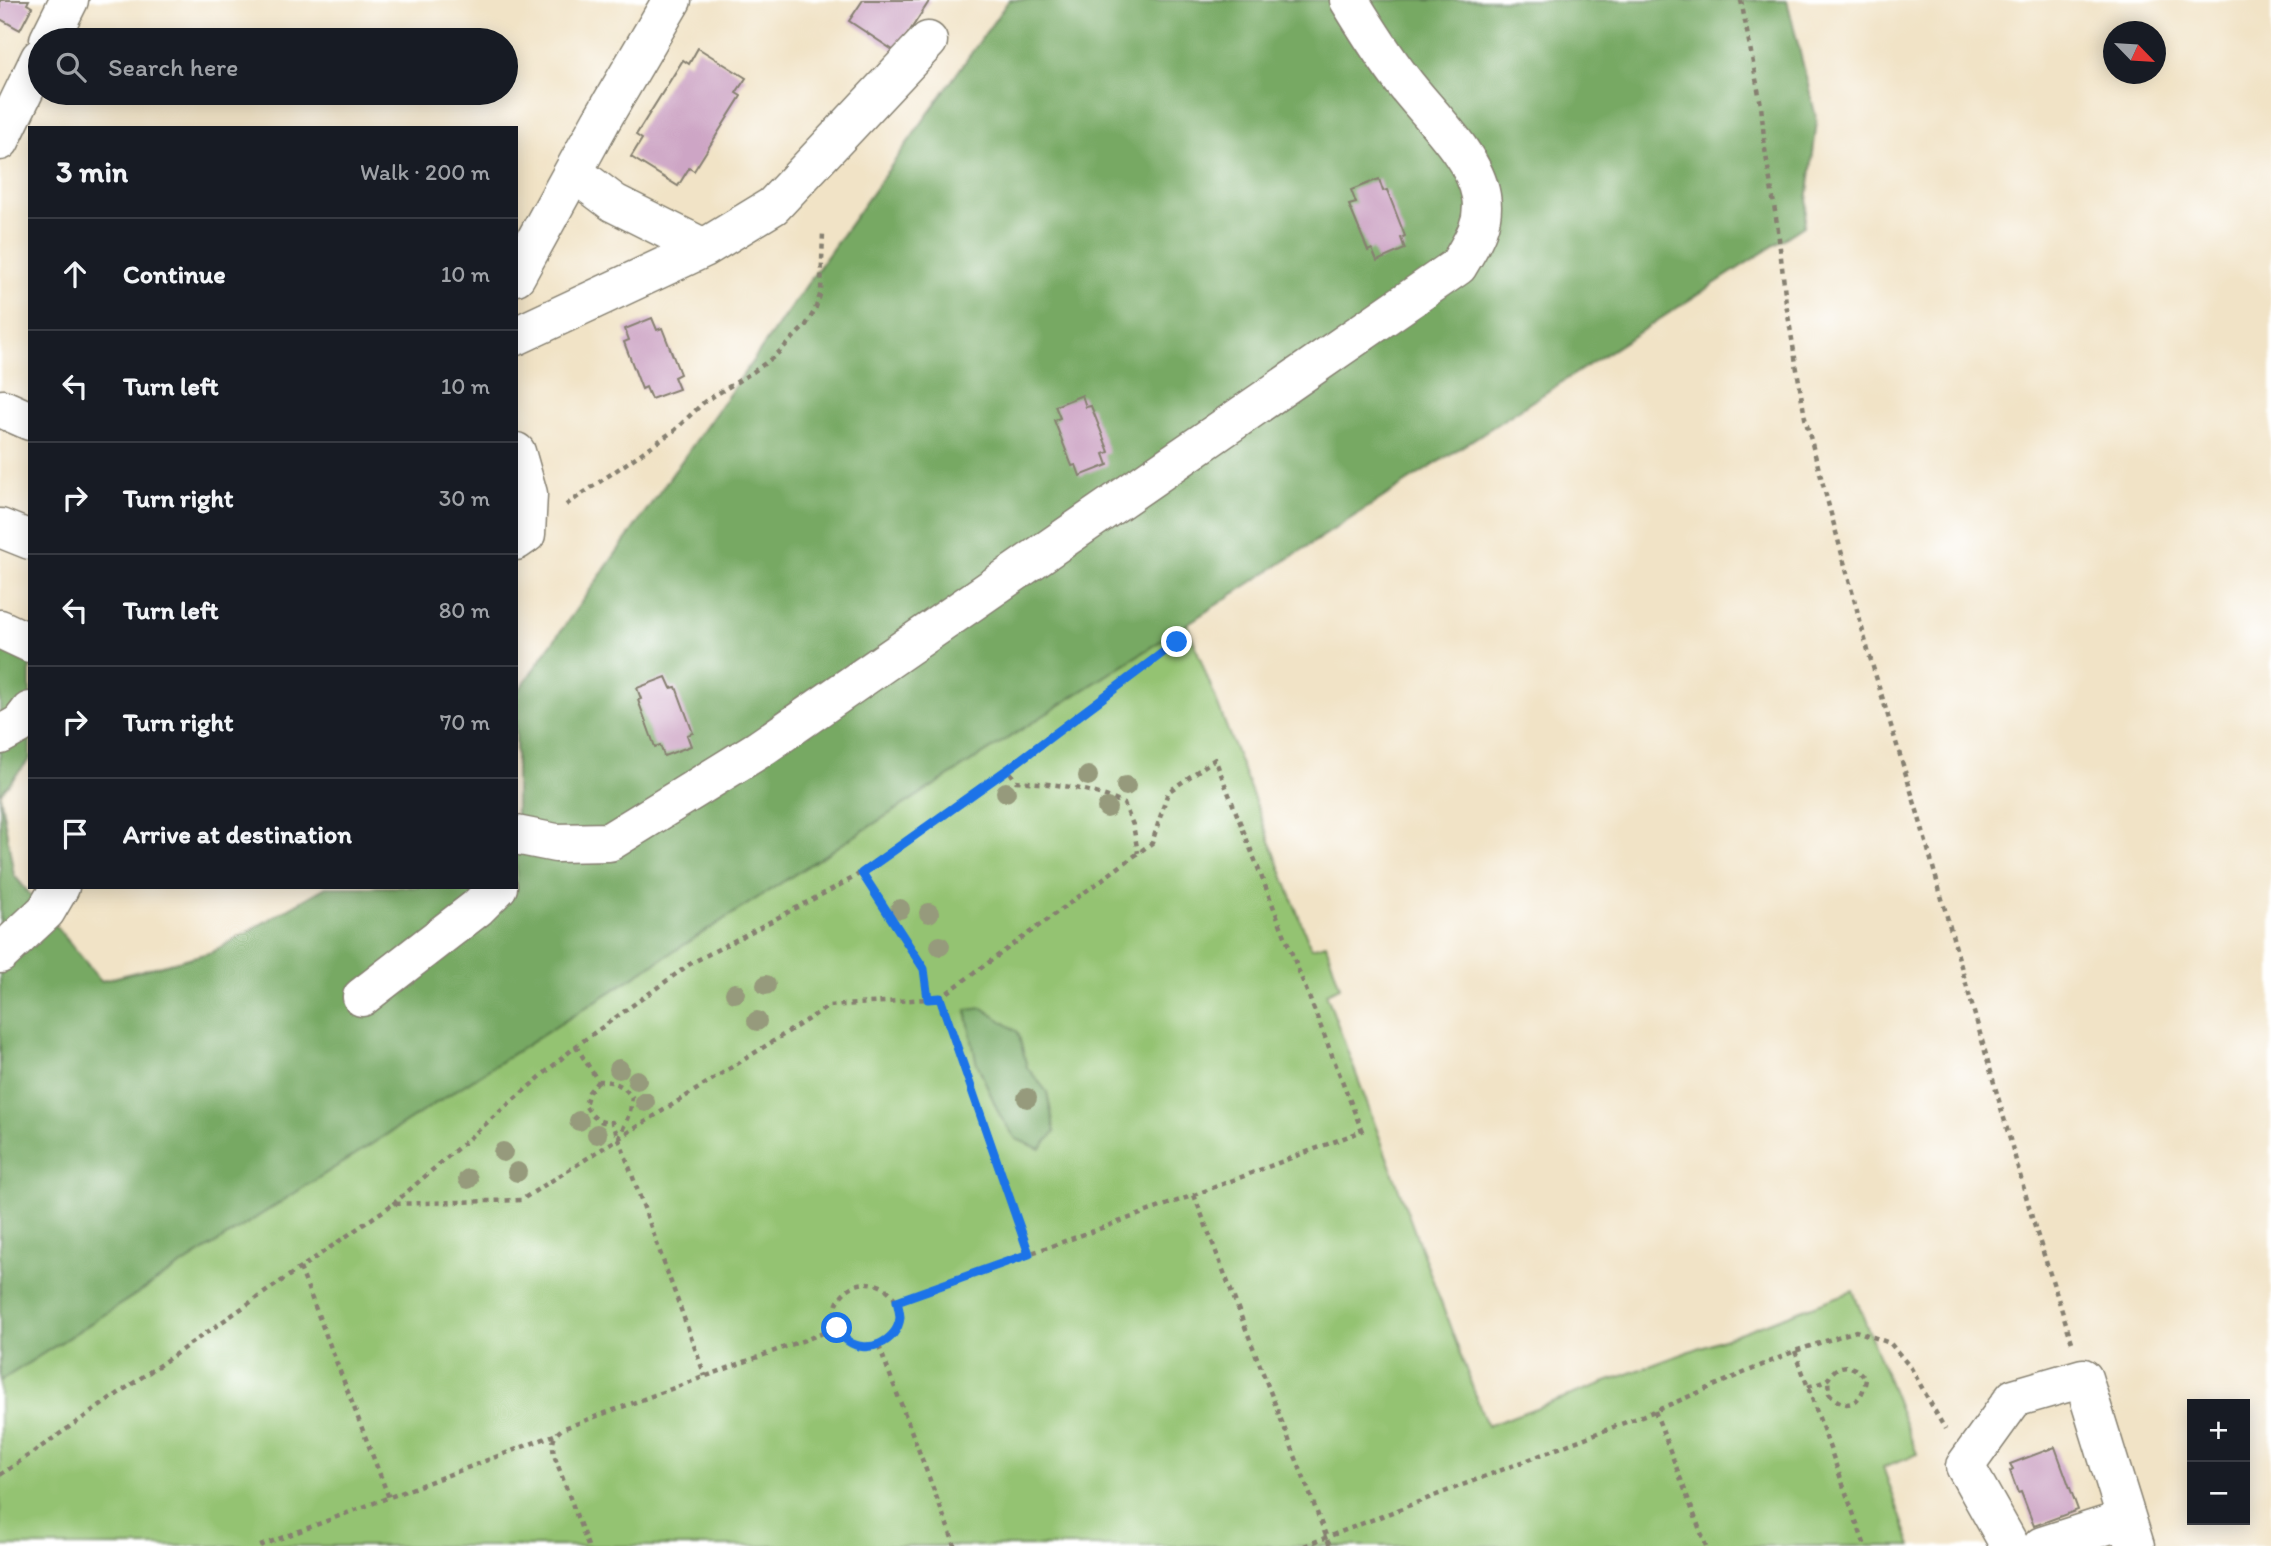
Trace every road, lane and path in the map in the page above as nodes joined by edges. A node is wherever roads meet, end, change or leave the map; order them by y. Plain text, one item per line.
1 (69, 0) edge
2 (672, 0) edge
3 (1349, 0) edge
4 (1741, 0) edge
5 (55, 28) edge
6 (928, 41) dead end
7 (28, 83) edge
8 (0, 141) edge
9 (573, 172) junction
10 (823, 232) dead end
11 (705, 248) junction
12 (518, 271) edge
13 (518, 335) edge
14 (518, 459) edge
15 (0, 527) edge
16 (521, 537) edge
17 (28, 539) edge
18 (0, 629) edge
19 (28, 642) edge
20 (1177, 642) dead end
21 (28, 714) edge
22 (0, 735) edge
23 (1008, 769) junction
24 (518, 835) edge
25 (1138, 853) junction
26 (862, 873) junction
27 (59, 889) edge
28 (496, 889) edge
29 (0, 954) edge
30 (362, 998) dead end
31 (940, 998) junction
32 (928, 999) junction
33 (576, 1046) junction
34 (598, 1081) junction
35 (619, 1139) junction
36 (1194, 1195) junction
37 (393, 1204) junction
38 (1029, 1254) junction
39 (300, 1268) junction
40 (897, 1301) junction
41 (837, 1328) junction
42 (879, 1346) junction
43 (1795, 1352) junction
44 (705, 1376) junction
45 (2083, 1378) junction
46 (1828, 1380) junction
47 (1808, 1387) junction
48 (1655, 1411) junction
49 (555, 1435) junction
50 (1965, 1466) junction
51 (0, 1475) edge
52 (389, 1497) junction
53 (2131, 1533) edge
54 (1327, 1538) junction
55 (260, 1546) edge
56 (588, 1546) edge
57 (955, 1546) edge
58 (1304, 1546) edge
59 (1330, 1546) edge
60 (1706, 1546) edge
61 (1865, 1546) edge
62 (2010, 1546) edge
63 (2042, 1546) edge

1 - 5 street
2 - 9 street
3 - 24 street
4 - 45 path
6 - 11 street
7 - 8 street
9 - 11 street
9 - 12 street
10 - 16 path
11 - 13 street
14 - 16 street
15 - 17 street
18 - 19 street
20 - 23 path
21 - 22 street
23 - 25 path
23 - 26 path
25 - 31 path
25 - 36 path
26 - 32 path
26 - 33 path
27 - 29 street
28 - 30 street
31 - 32 path
31 - 38 path
32 - 35 path
33 - 34 path
33 - 37 path
34 - 35 path
34 - 35 path
35 - 37 path
35 - 44 path
36 - 38 path
36 - 54 path
37 - 39 path
38 - 40 path
39 - 51 path
39 - 52 path
40 - 41 path
40 - 42 path
41 - 42 path
41 - 44 path
42 - 57 path
43 - 47 path
43 - 48 path
43 - 50 path
44 - 49 path
45 - 50 street
45 - 53 street
46 - 46 path
46 - 47 path
47 - 61 path
48 - 54 path
48 - 60 path
49 - 52 path
49 - 56 path
50 - 62 street
52 - 55 path
53 - 63 street
54 - 58 path
54 - 59 path

